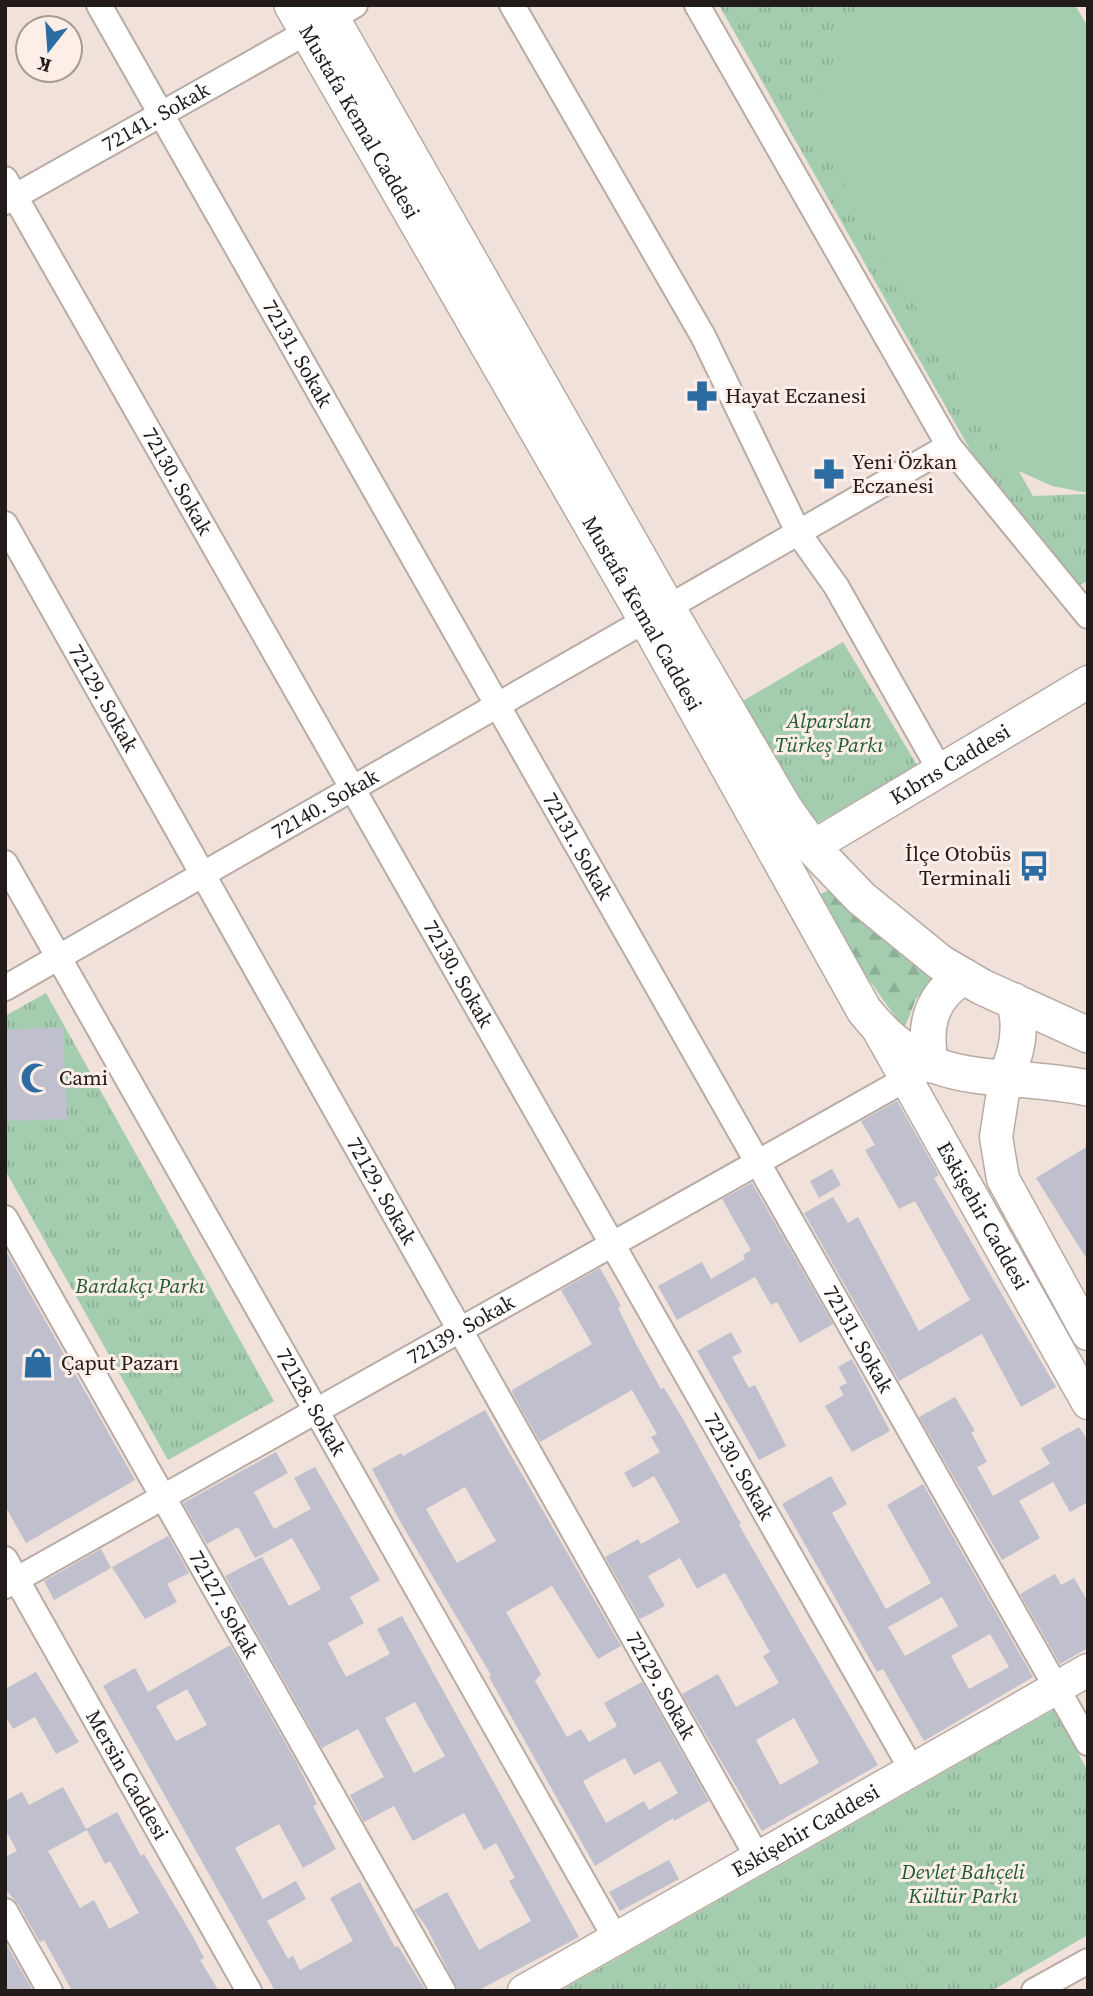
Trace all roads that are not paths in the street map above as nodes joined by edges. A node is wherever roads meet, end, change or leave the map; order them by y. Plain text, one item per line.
1 (99, 5) edge
2 (512, 5) edge
3 (697, 5) edge
4 (322, 13) edge
5 (161, 114) junction
6 (9, 192) edge
7 (949, 446) junction
8 (5, 524) edge
9 (799, 534) junction
10 (658, 615) junction
11 (1088, 616) edge
12 (1088, 682) edge
13 (499, 706) junction
14 (941, 772) junction
15 (353, 789) junction
16 (812, 847) junction
17 (5, 863) edge
18 (203, 875) junction
19 (59, 958) junction
20 (965, 977) junction
21 (5, 988) edge
22 (1014, 1001) junction
23 (1088, 1035) edge
24 (919, 1072) junction
25 (1005, 1079) junction
26 (1088, 1088) edge
27 (759, 1162) junction
28 (5, 1218) edge
29 (612, 1244) junction
30 (460, 1330) junction
31 (1088, 1334) edge
32 (1088, 1403) edge
33 (316, 1411) junction
34 (164, 1497) junction
35 (9, 1575) edge
36 (1088, 1670) edge
37 (1058, 1687) junction
38 (1088, 1743) edge
39 (912, 1770) junction
40 (758, 1858) junction
41 (5, 1911) edge
42 (616, 1939) junction
43 (1088, 1961) edge
44 (50, 1991) edge
45 (249, 1991) edge
46 (443, 1991) edge
47 (524, 1991) edge
48 (1035, 1991) edge

1 - 5 street, 72131. Sokak
2 - 9 street
3 - 7 street
4 - 5 street, 72141. Sokak
4 - 10 main road, Mustafa Kemal Caddesi
5 - 6 street, 72141. Sokak
5 - 13 street, 72131. Sokak
6 - 15 street, 72130. Sokak
7 - 9 street, 72140. Sokak
7 - 11 street
8 - 18 street, 72129. Sokak
9 - 10 street, 72140. Sokak
9 - 14 street
10 - 13 street, 72140. Sokak
10 - 16 main road, Mustafa Kemal Caddesi
10 - 24 main road, Mustafa Kemal Caddesi
12 - 14 street, Kıbrıs Caddesi
13 - 15 street, 72140. Sokak
13 - 27 street, 72131. Sokak
14 - 16 street, Kıbrıs Caddesi
15 - 18 street, 72140. Sokak
15 - 29 street, 72130. Sokak
16 - 20 main road, Mustafa Kemal Caddesi
17 - 19 street, 72128. Sokak
18 - 19 street, 72140. Sokak
18 - 30 street, 72129. Sokak
19 - 21 street, 72140. Sokak
19 - 33 street, 72128. Sokak
20 - 22 main road, Mustafa Kemal Caddesi
20 - 24 main road
22 - 23 main road, Mustafa Kemal Caddesi
22 - 25 main road
24 - 25 main road, Mustafa Kemal Caddesi
24 - 27 street, 72139. Sokak
24 - 32 street, Eskişehir Caddesi
25 - 26 main road, Mustafa Kemal Caddesi
25 - 31 street, Eskişehir Caddesi
27 - 29 street, 72139. Sokak
27 - 37 street, 72131. Sokak
28 - 34 street, 72127. Sokak
29 - 30 street, 72139. Sokak
29 - 39 street, 72130. Sokak
30 - 33 street, 72139. Sokak
30 - 40 street, 72129. Sokak
33 - 34 street, 72139. Sokak
33 - 42 street, 72128. Sokak
34 - 35 street, 72139. Sokak
34 - 46 street, 72127. Sokak
35 - 45 street, Mersin Caddesi
36 - 37 street, Eskişehir Caddesi
37 - 38 street, 72131. Sokak
37 - 39 street, Eskişehir Caddesi
39 - 40 street, Eskişehir Caddesi
40 - 42 street, Eskişehir Caddesi
41 - 44 street
42 - 47 street, Eskişehir Caddesi
43 - 48 street

